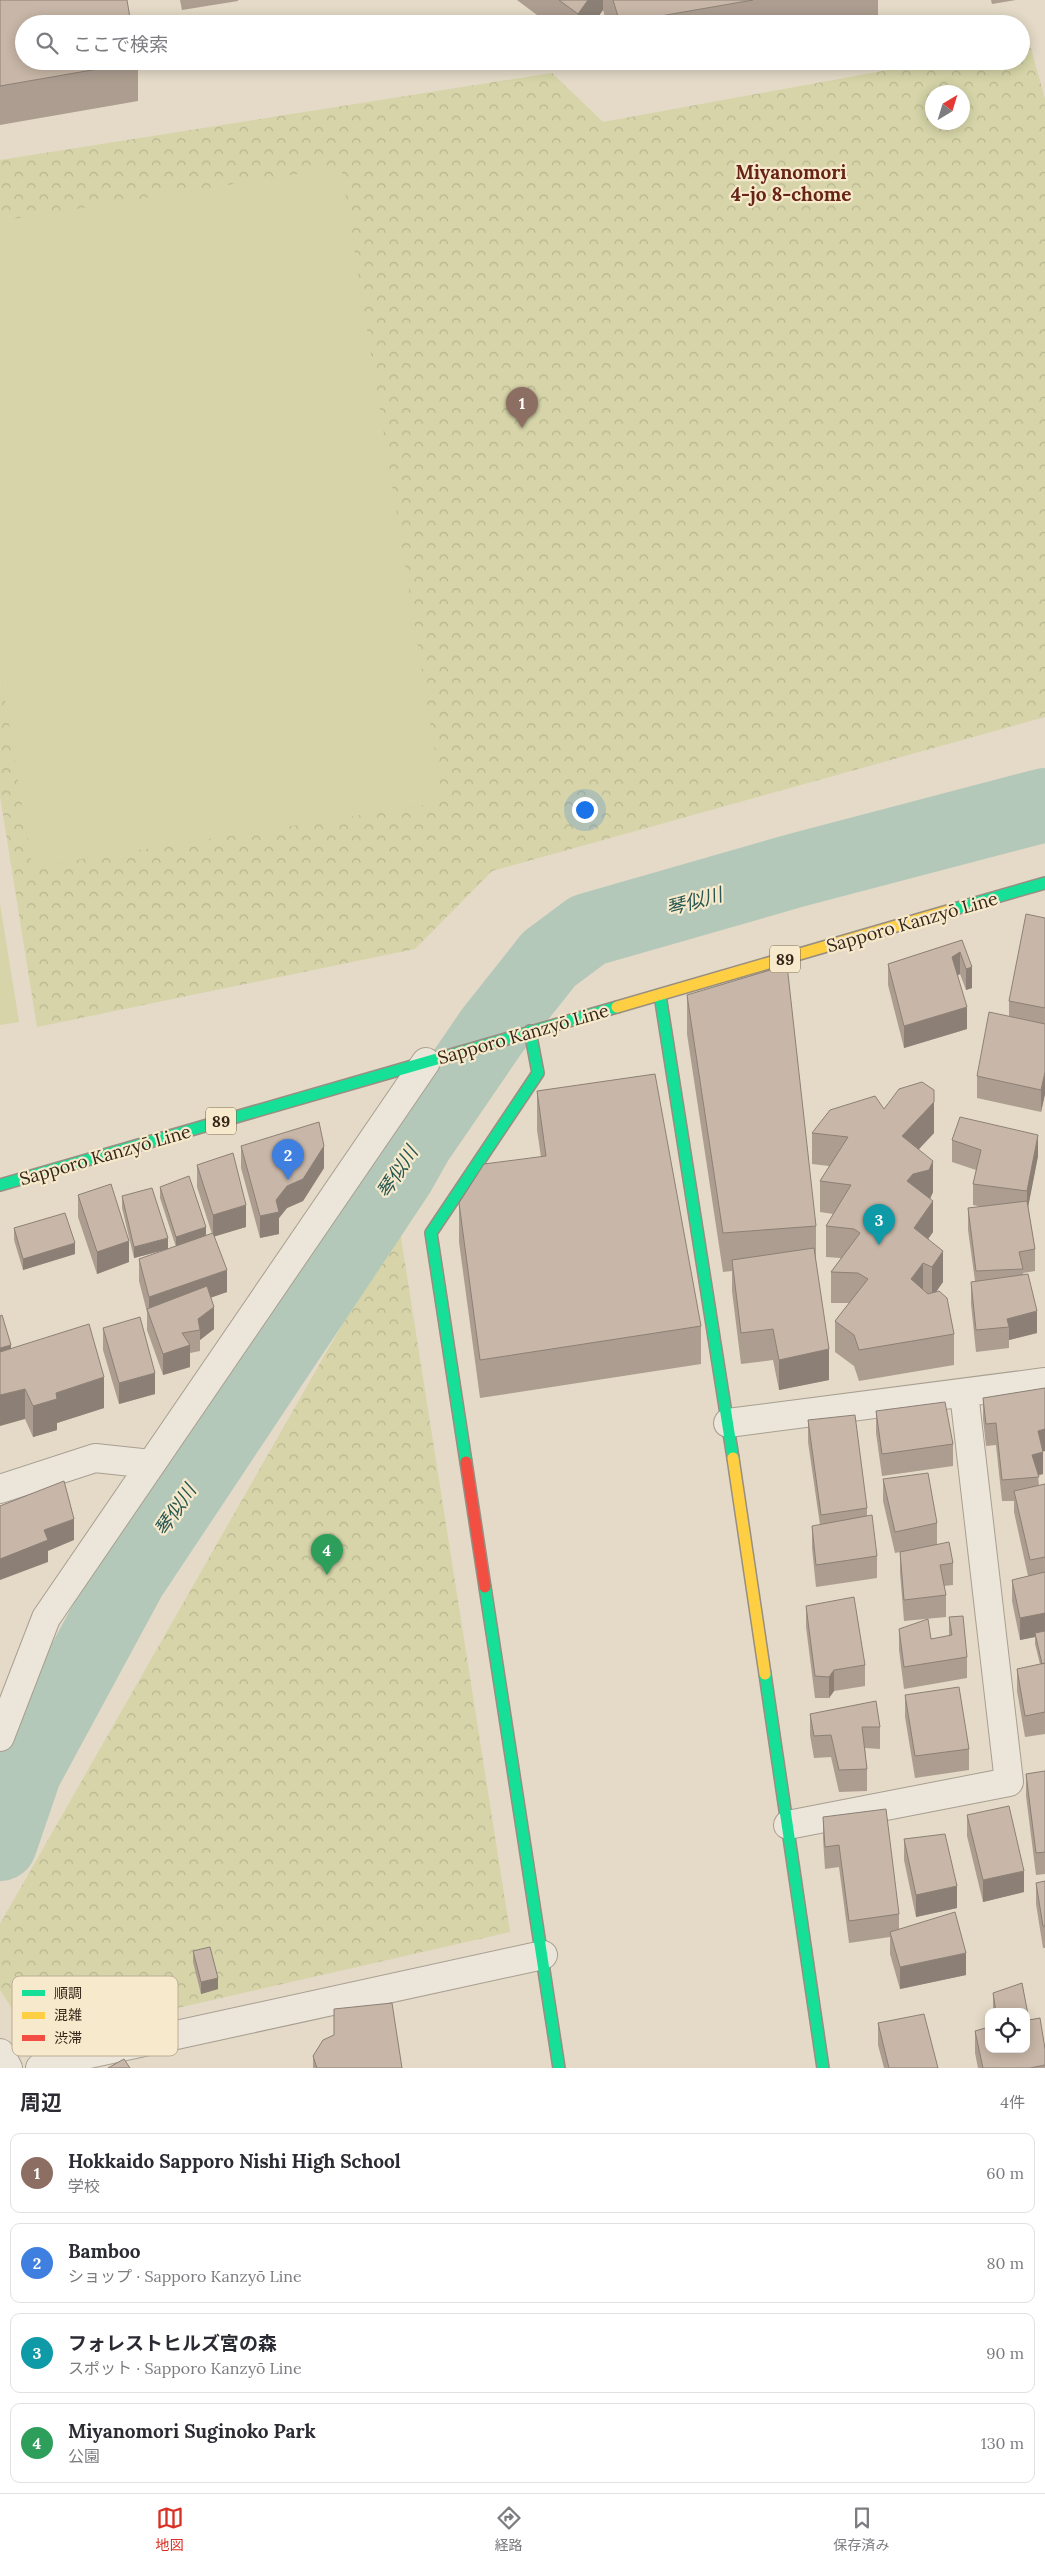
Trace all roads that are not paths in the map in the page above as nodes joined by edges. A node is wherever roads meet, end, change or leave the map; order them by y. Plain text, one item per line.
1 (1045, 883) edge
2 (660, 995) junction
3 (527, 1032) junction
4 (434, 1060) junction
5 (0, 1185) edge
6 (1045, 1382) edge
7 (964, 1393) junction
8 (728, 1423) junction
9 (151, 1464) junction
10 (0, 1489) edge
11 (0, 1737) edge
12 (1036, 1778) edge
13 (1009, 1782) junction
14 (788, 1825) junction
15 (543, 1955) junction
16 (178, 2034) edge
17 (0, 2053) edge
18 (79, 2056) edge
19 (8, 2068) edge
20 (40, 2068) edge
21 (559, 2068) edge
22 (823, 2068) edge

1 - 2 street, Sapporo Kanzyō Line / 89
2 - 3 street, Sapporo Kanzyō Line / 89
2 - 8 street
3 - 4 street, Sapporo Kanzyō Line / 89
3 - 15 street
4 - 5 street, Sapporo Kanzyō Line / 89
4 - 9 street
6 - 7 street
7 - 8 street
7 - 13 street
8 - 14 street
9 - 10 street
9 - 11 street
12 - 13 street
13 - 14 street
14 - 22 street
15 - 16 street
15 - 21 street
17 - 19 street
18 - 20 street

